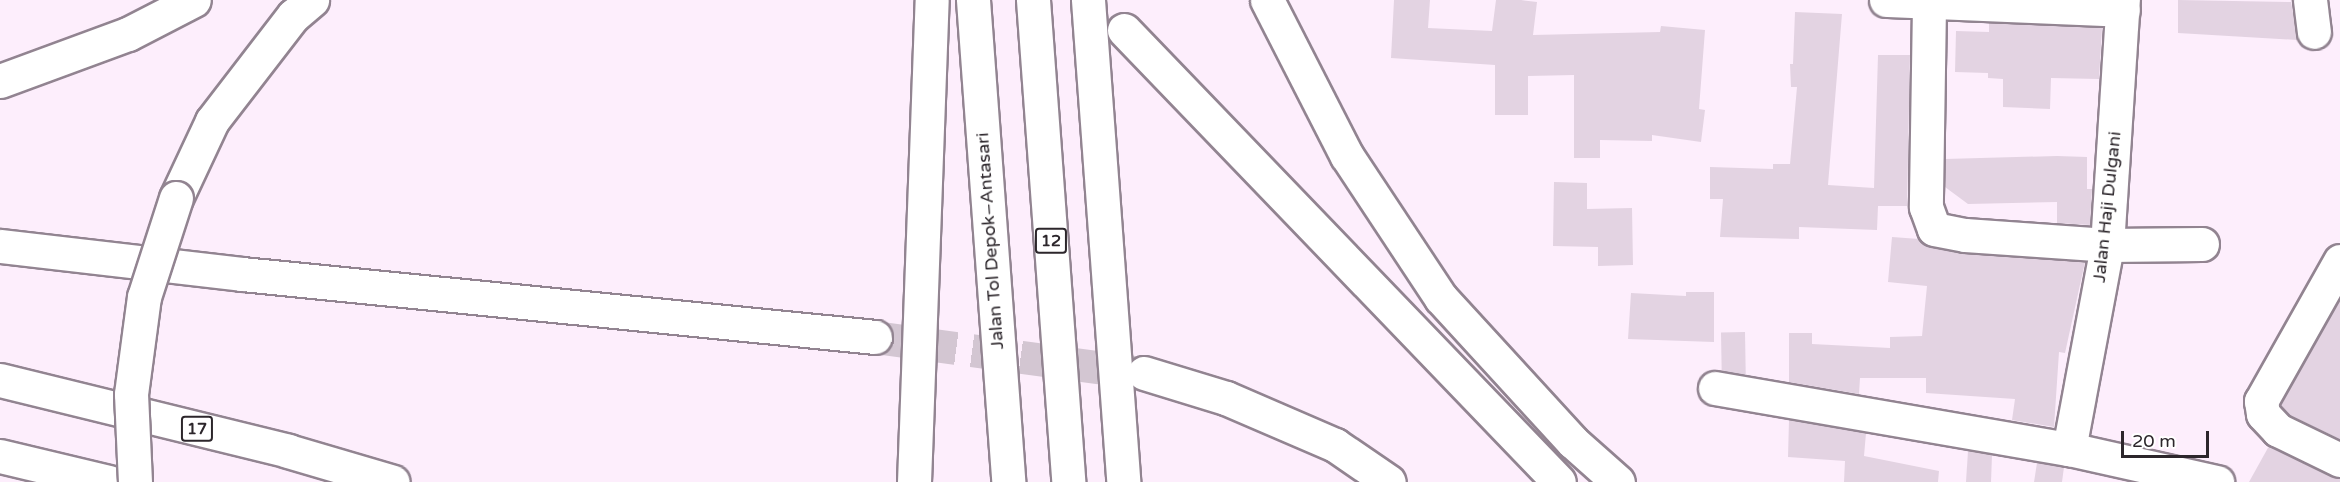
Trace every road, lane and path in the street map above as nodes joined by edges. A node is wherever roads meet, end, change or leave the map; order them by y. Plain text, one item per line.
1 (194, 0) edge
2 (312, 0) edge
3 (932, 0) edge
4 (973, 0) edge
5 (1033, 0) edge
6 (1088, 0) edge
7 (1267, 0) edge
8 (1886, 0) edge
9 (2310, 0) edge
10 (1929, 5) junction
11 (2123, 5) edge
12 (1124, 30) dead end
13 (2314, 33) dead end
14 (0, 81) edge
15 (2202, 244) dead end
16 (2107, 245) junction
17 (0, 246) edge
18 (2340, 261) edge
19 (875, 337) tunnel mouth
20 (1144, 373) tunnel mouth
21 (0, 380) edge
22 (1715, 388) dead end
23 (2069, 448) junction
24 (0, 456) edge
25 (2340, 460) edge
26 (109, 482) edge
27 (135, 482) edge
28 (393, 482) edge
29 (915, 482) edge
30 (1008, 482) edge
31 (1068, 482) edge
32 (1123, 482) edge
33 (1389, 482) edge
34 (1559, 482) edge
35 (1618, 482) edge
36 (2217, 482) edge

1 - 14 main road
2 - 27 main road, bridge
3 - 29 main road
4 - 30 main road, Jalan Tol Depok–Antasari
5 - 31 main road, 12
6 - 32 main road
7 - 35 main road
8 - 10 main road
9 - 13 main road
10 - 11 main road
10 - 16 main road
11 - 16 main road, Jalan Haji Dulgani
12 - 34 main road
15 - 16 main road
16 - 23 main road, Jalan Haji Dulgani
17 - 19 main road
18 - 25 main road
20 - 33 main road
21 - 28 main road, 17
22 - 23 main road
23 - 36 main road
24 - 26 main road

